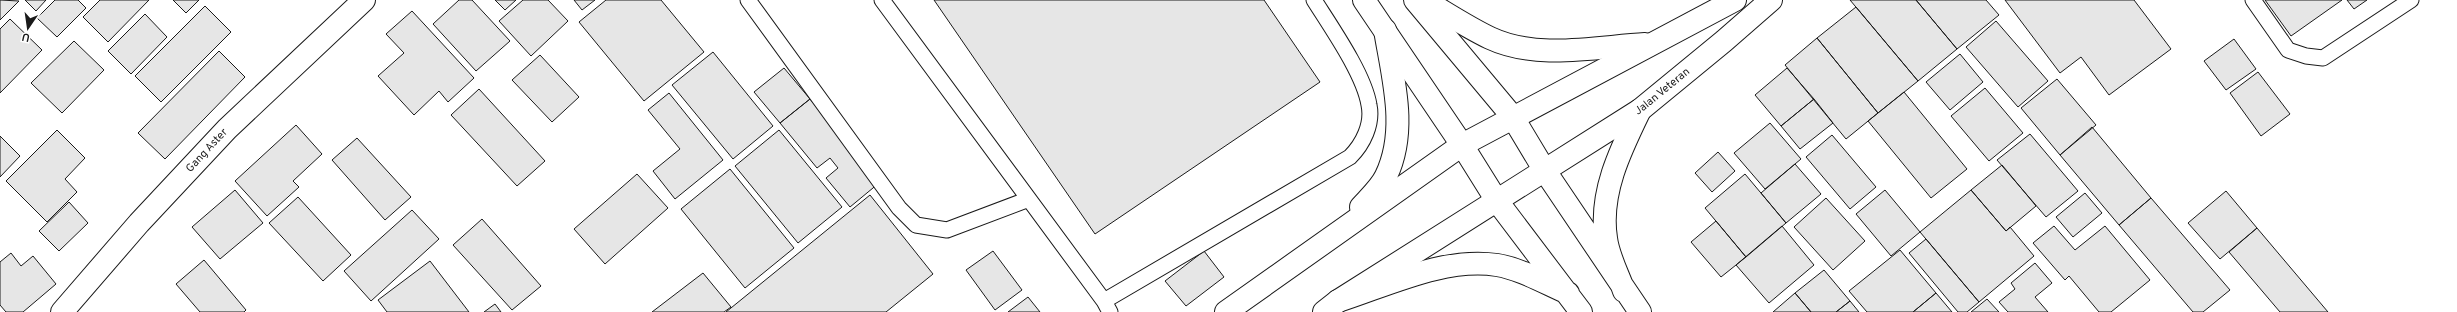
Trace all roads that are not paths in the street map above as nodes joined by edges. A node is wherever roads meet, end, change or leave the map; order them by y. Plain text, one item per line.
1 (364, 0) edge
2 (748, 0) edge
3 (882, 0) edge
4 (1314, 0) edge
5 (1364, 0) edge
6 (1415, 0) edge
7 (1424, 0) edge
8 (1735, 0) edge
9 (1771, 0) edge
10 (2253, 0) edge
11 (2411, 0) edge
12 (1385, 30) junction
13 (1655, 43) junction
14 (1640, 110) junction
15 (1512, 116) junction
16 (1462, 145) junction
17 (1545, 171) junction
18 (1029, 199) junction
19 (1497, 201) junction
20 (1341, 231) junction
21 (1624, 291) junction
22 (1568, 293) junction
23 (1107, 306) edge
24 (1331, 306) edge
25 (62, 312) edge
26 (1226, 312) edge
27 (1581, 312) edge
28 (1640, 312) edge

1 - 25 main road, Gang Aster
2 - 18 lane
3 - 18 lane
4 - 23 lane
5 - 12 main road
6 - 15 main road
7 - 13 main road
8 - 13 main road
9 - 14 main road, Jalan Veteran
10 - 11 lane
12 - 16 main road
12 - 20 main road
13 - 15 main road
14 - 17 main road, Jalan Veteran
14 - 21 main road
15 - 16 main road
15 - 17 main road
16 - 19 main road
16 - 20 main road
17 - 19 main road, Jalan Veteran
17 - 21 main road
18 - 23 lane
19 - 22 main road
19 - 24 main road, Jalan Veteran
20 - 26 main road
21 - 28 main road
22 - 24 main road
22 - 27 main road

